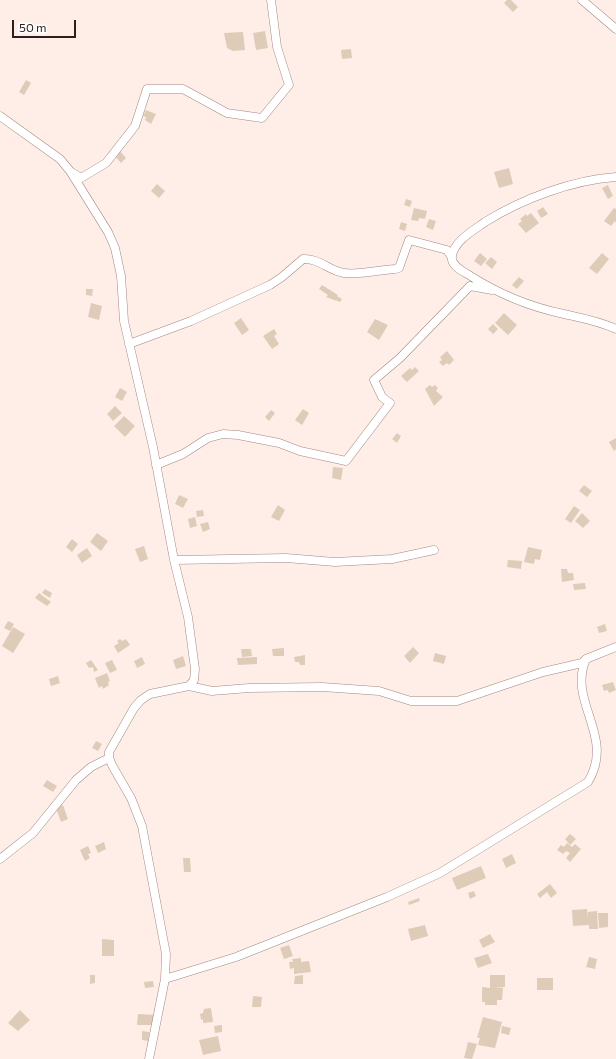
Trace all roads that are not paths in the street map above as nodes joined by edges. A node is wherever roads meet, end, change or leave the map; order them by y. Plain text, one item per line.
1 (272, 0) edge
2 (582, 0) edge
3 (616, 29) edge
4 (0, 116) edge
5 (70, 171) junction
6 (616, 177) edge
7 (452, 256) junction
8 (492, 290) junction
9 (616, 329) edge
10 (129, 344) junction
11 (156, 465) junction
12 (434, 550) dead end
13 (174, 560) junction
14 (616, 647) edge
15 (586, 659) junction
16 (189, 686) junction
17 (604, 736) dead end
18 (605, 755) dead end
19 (109, 758) junction
20 (0, 859) edge
21 (165, 979) junction
22 (149, 1059) edge

1 - 5 street
2 - 3 street
4 - 5 street
5 - 10 street
6 - 7 street
7 - 8 street
7 - 10 street
8 - 9 street
8 - 11 street
10 - 11 street
11 - 13 street
12 - 13 street
13 - 16 street
14 - 15 street
15 - 16 street
15 - 17 street
16 - 19 street
18 - 21 street
19 - 20 street
19 - 21 street
21 - 22 street

